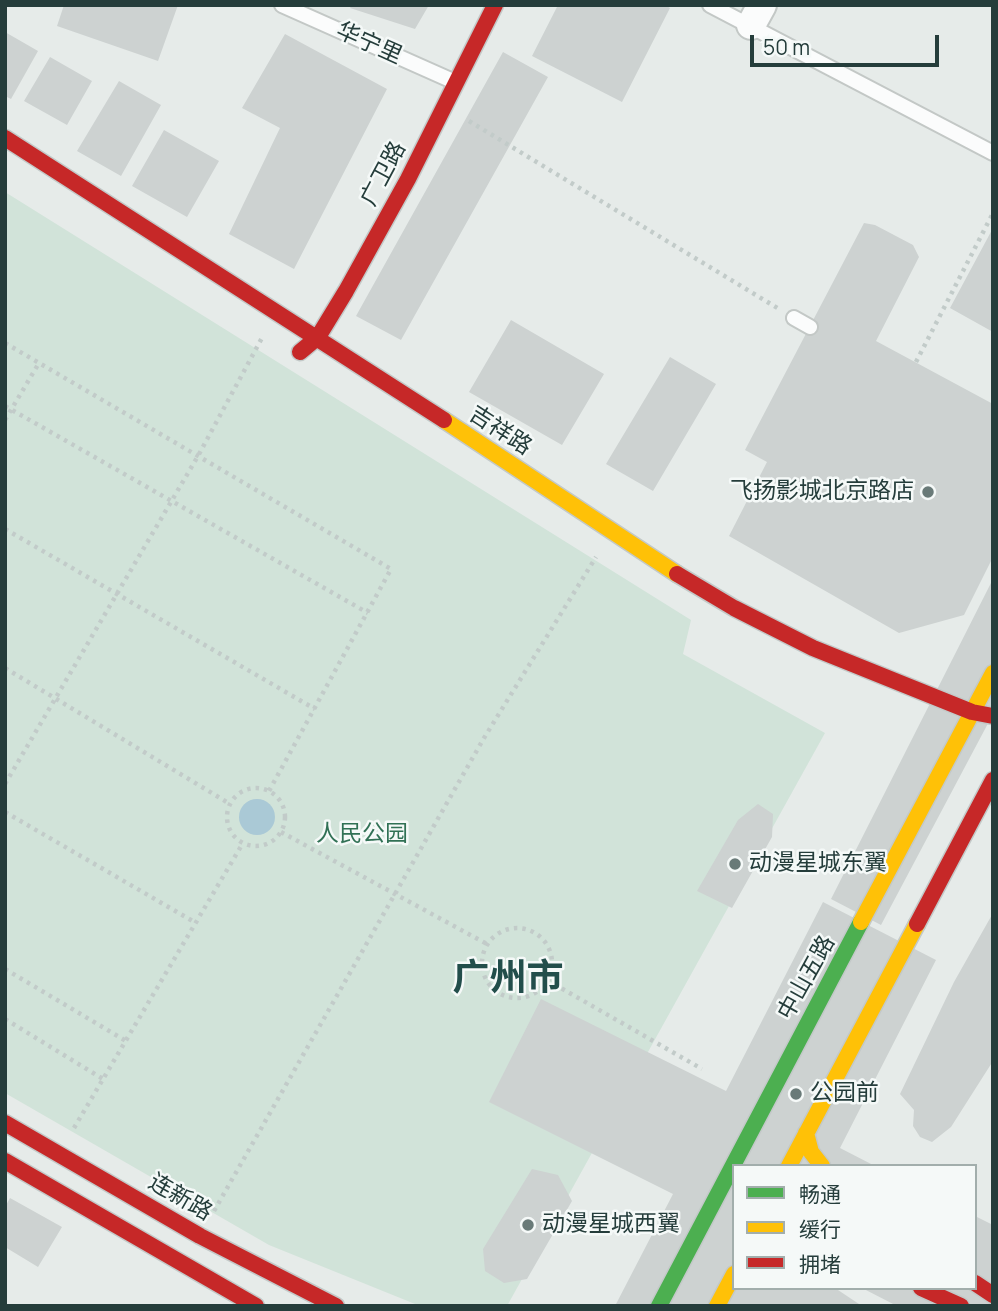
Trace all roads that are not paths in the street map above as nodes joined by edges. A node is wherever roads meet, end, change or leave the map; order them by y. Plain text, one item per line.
1 (282, 5) edge
2 (478, 5) edge
3 (495, 5) edge
4 (710, 5) edge
5 (757, 15) edge
6 (449, 80) junction
7 (5, 138) edge
8 (993, 153) edge
9 (400, 158) dead end
10 (388, 181) dead end
11 (794, 318) road end
12 (810, 327) dead end
13 (265, 332) road end
14 (312, 333) junction
15 (298, 353) junction
16 (316, 365) dead end
17 (993, 673) edge
18 (972, 712) junction
19 (993, 716) edge
20 (993, 727) edge
21 (957, 729) junction
22 (993, 780) edge
23 (5, 1123) edge
24 (806, 1133) junction
25 (5, 1161) edge
26 (790, 1164) edge
27 (820, 1164) edge
28 (732, 1208) edge
29 (708, 1209) junction
30 (732, 1278) edge
31 (977, 1284) edge
32 (925, 1290) edge
33 (993, 1295) edge
34 (256, 1306) edge
35 (336, 1306) edge
36 (659, 1306) edge
37 (717, 1306) edge
38 (961, 1306) edge

1 - 6 lane, 华宁里
2 - 6 street, 广卫路
3 - 6 street, 广卫路
4 - 5 lane
5 - 8 lane
6 - 9 street, 广卫路
6 - 14 street, 广卫路
7 - 14 street, 吉祥路
10 - 14 street, 广卫路
11 - 12 lane
13 - 15 street
14 - 15 street, 广卫路
14 - 18 street, 吉祥路
15 - 16 street
17 - 18 street, 中山五路
18 - 19 street, 吉祥路
18 - 21 street, 中山五路
20 - 21 street
21 - 29 street, 中山五路
22 - 24 street
23 - 35 street, 连新路
24 - 26 street
24 - 27 street
25 - 34 street
28 - 29 street
29 - 36 street, 中山五路
30 - 37 street
31 - 33 street
32 - 38 street

